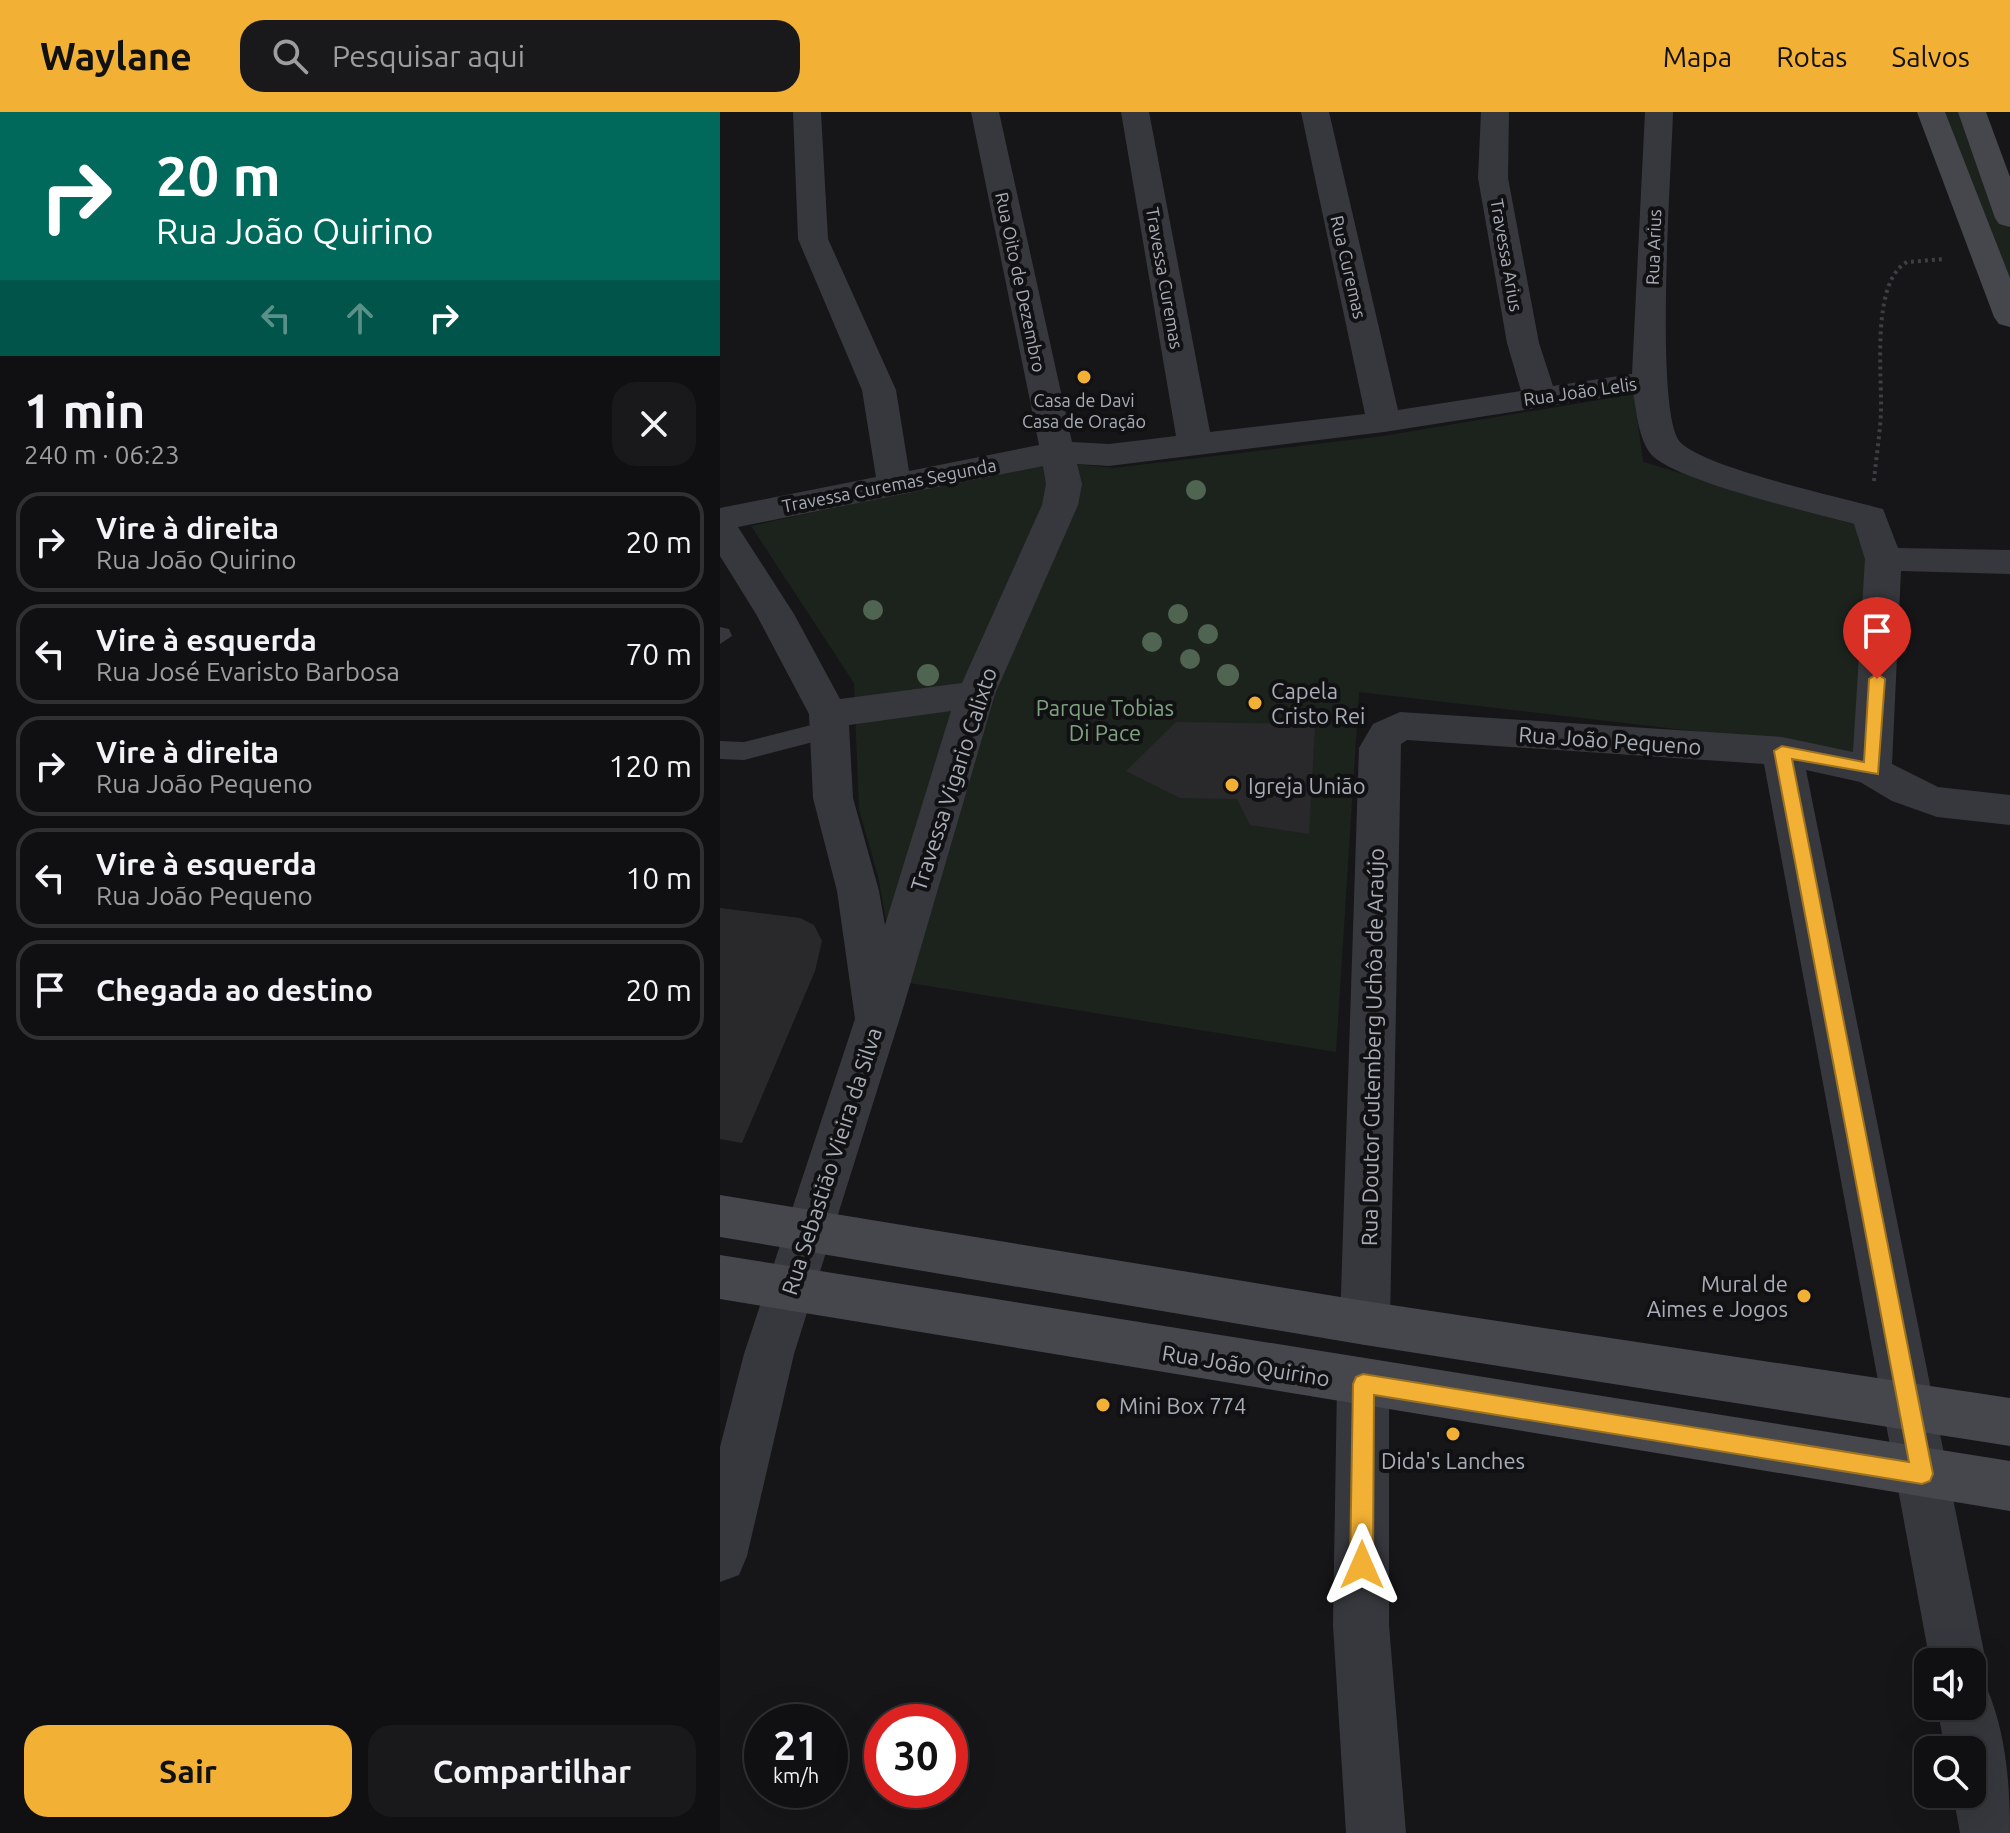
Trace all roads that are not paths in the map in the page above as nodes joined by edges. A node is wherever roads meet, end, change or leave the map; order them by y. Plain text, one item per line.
1 (807, 112) edge
2 (985, 112) edge
3 (1135, 112) edge
4 (1315, 112) edge
5 (1495, 112) edge
6 (1659, 112) edge
7 (1931, 112) edge
8 (1972, 112) edge
9 (2010, 218) edge
10 (2010, 317) edge
11 (1648, 381) junction
12 (1539, 396) junction
13 (1384, 422) junction
14 (1195, 445) junction
15 (1058, 452) junction
16 (894, 483) junction
17 (720, 519) edge
18 (720, 527) edge
19 (1883, 559) junction
20 (2010, 562) edge
21 (976, 694) junction
22 (830, 722) junction
23 (720, 750) edge
24 (1782, 751) junction
25 (1872, 770) junction
26 (1379, 771) joint
27 (2010, 810) edge
28 (877, 1019) junction
29 (720, 1216) edge
30 (807, 1231) junction
31 (720, 1277) edge
32 (789, 1289) junction
33 (1365, 1323) junction
34 (1363, 1384) junction
35 (1910, 1409) junction
36 (2010, 1422) edge
37 (1922, 1474) junction
38 (2010, 1486) edge
39 (720, 1556) edge
40 (1955, 1648) edge
41 (1969, 1720) edge
42 (1376, 1833) edge
43 (1990, 1833) edge

1 - 16 street
2 - 15 street, Rua Oito de Dezembro
3 - 14 street, Travessa Curemas
4 - 13 street, Rua Curemas
5 - 12 street, Travessa Arius
6 - 11 street, Rua Arius
7 - 10 main road
8 - 9 main road
11 - 12 street, Rua João Lelis
11 - 19 street, Rua João Lelis
12 - 13 street, Rua João Lelis
13 - 14 street, Rua João Lelis
14 - 15 street, Rua João Lelis
15 - 16 street, Travessa Curemas Segunda
15 - 21 street, Travessa Vigario Calixto
16 - 17 street, Travessa Curemas Segunda
18 - 22 street, Rua Sebastião Vieira da Silva
19 - 20 street
19 - 25 street
21 - 22 street
21 - 28 street, Travessa Vigario Calixto
22 - 23 lane
22 - 28 street, Rua Sebastião Vieira da Silva
24 - 25 street, Rua João Pequeno
24 - 26 street, Rua João Pequeno
24 - 35 street
25 - 27 street, Rua João Pequeno
26 - 33 street, Rua Doutor Gutemberg Uchôa de Araújo
28 - 30 street, Rua Sebastião Vieira da Silva
29 - 30 main road
30 - 32 street, Rua Sebastião Vieira da Silva
30 - 33 main road
31 - 32 main road, Rua João Quirino
32 - 34 main road, Rua João Quirino
32 - 39 street, Rua Sebastião Vieira da Silva
33 - 35 main road
34 - 37 main road, Rua João Quirino
34 - 42 street
35 - 36 main road
35 - 37 street
37 - 38 main road, Rua João Quirino
37 - 40 street
41 - 43 street

